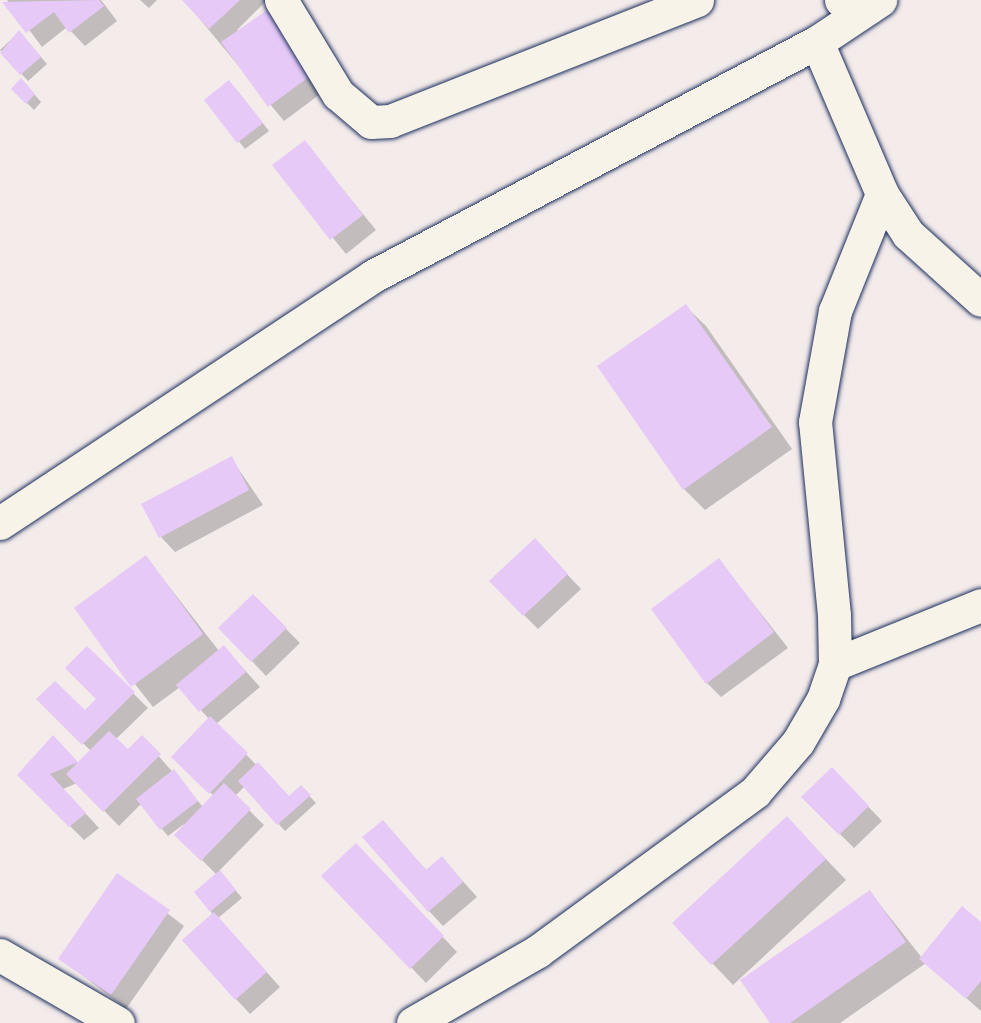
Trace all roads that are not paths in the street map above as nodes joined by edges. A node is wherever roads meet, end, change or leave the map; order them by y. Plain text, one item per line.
1 (280, 0) edge
2 (697, 0) edge
3 (864, 2) edge
4 (817, 42) junction
5 (882, 194) junction
6 (981, 300) edge
7 (0, 523) edge
8 (981, 605) edge
9 (835, 664) junction
10 (0, 955) edge
11 (118, 1023) edge
12 (413, 1023) edge

1 - 2 street
3 - 4 street
4 - 5 street
4 - 7 street
5 - 6 street
5 - 9 street
8 - 9 street
9 - 12 street
10 - 11 street

